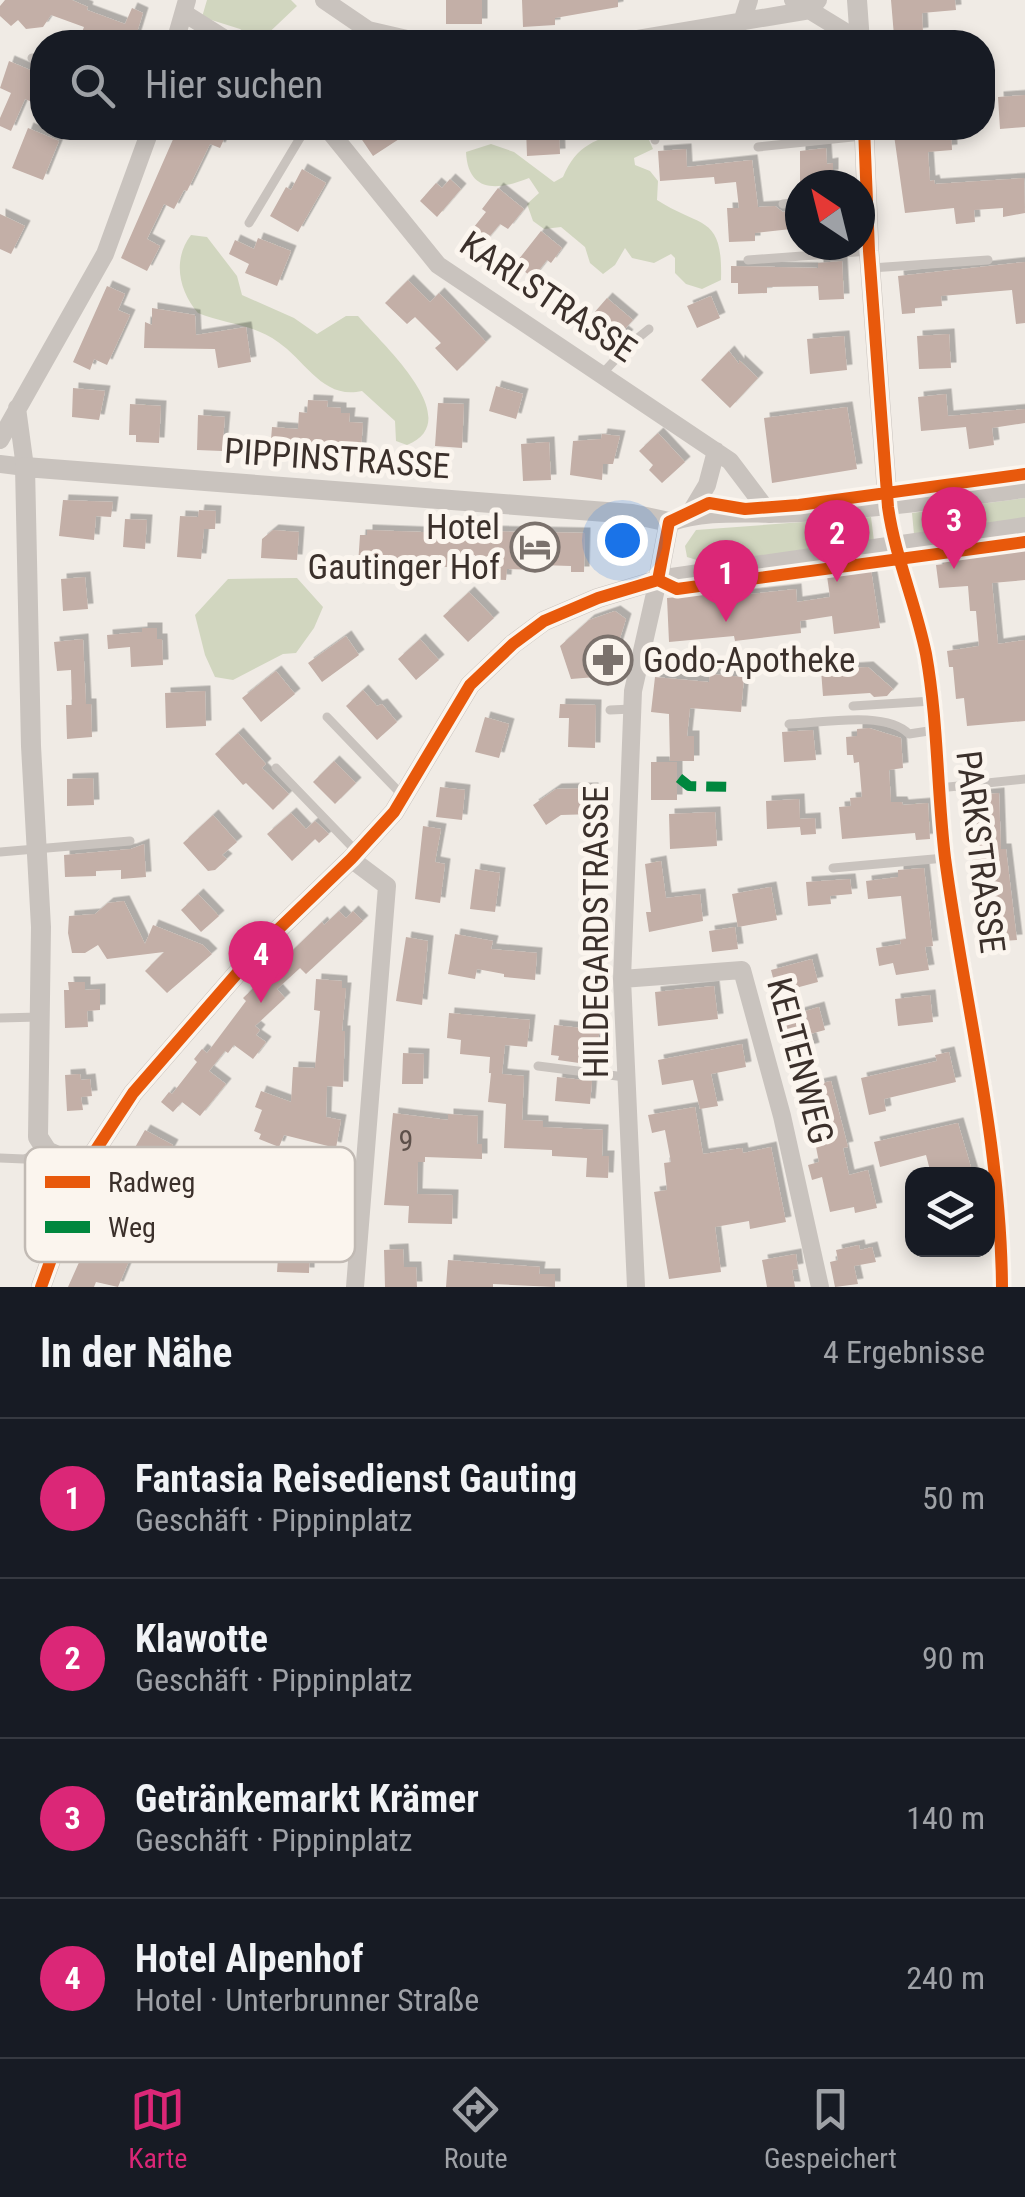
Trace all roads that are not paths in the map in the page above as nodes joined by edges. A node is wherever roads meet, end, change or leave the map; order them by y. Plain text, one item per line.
1 (324, 0) edge
2 (749, 0) edge
3 (794, 0) edge
4 (858, 0) edge
5 (814, 5) edge
6 (185, 6) edge
7 (742, 22) junction
8 (215, 30) edge
9 (368, 30) edge
10 (703, 30) edge
11 (845, 30) edge
12 (859, 30) edge
13 (147, 140) edge
14 (299, 140) edge
15 (337, 140) edge
16 (804, 140) edge
17 (864, 140) edge
18 (758, 147) dead end
19 (864, 170) edge
20 (782, 204) dead end
21 (785, 204) edge
22 (249, 223) dead end
23 (748, 260) dead end
24 (785, 260) edge
25 (870, 260) edge
26 (875, 260) edge
27 (988, 260) dead end
28 (649, 329) dead end
29 (602, 374) junction
30 (16, 406) junction
31 (0, 440) edge
32 (716, 451) junction
33 (0, 464) edge
34 (24, 467) junction
35 (1025, 488) edge
36 (888, 507) junction
37 (770, 514) junction
38 (679, 518) junction
39 (1025, 527) edge
40 (894, 547) junction
41 (658, 580) junction
42 (932, 701) junction
43 (853, 706) dead end
44 (610, 710) dead end
45 (632, 710) junction
46 (327, 718) dead end
47 (789, 724) dead end
48 (934, 730) junction
49 (276, 768) dead end
50 (1025, 780) edge
51 (940, 788) junction
52 (403, 796) junction
53 (130, 842) dead end
54 (0, 852) edge
55 (36, 852) junction
56 (354, 856) junction
57 (945, 858) junction
58 (832, 868) dead end
59 (622, 979) junction
60 (42, 1017) junction
61 (0, 1018) edge
62 (538, 1066) dead end
63 (626, 1077) junction
64 (44, 1147) edge
65 (99, 1147) edge
66 (0, 1158) edge
67 (25, 1159) edge
68 (50, 1262) edge
69 (41, 1287) edge
70 (355, 1287) edge
71 (636, 1287) edge
72 (820, 1287) edge
73 (1002, 1287) edge

1 - 9 street
2 - 7 street
3 - 5 street
4 - 12 street
5 - 7 street
5 - 11 street
6 - 8 street
7 - 10 street
13 - 30 street
14 - 22 lane
15 - 29 street, KARLSTRASSE
16 - 18 lane
17 - 19 street
20 - 21 lane
23 - 24 lane
25 - 36 street
26 - 27 lane
28 - 29 lane
29 - 32 street, KARLSTRASSE
30 - 31 street
30 - 34 street
32 - 37 street, KARLSTRASSE
32 - 38 street
33 - 34 street, PIPPINSTRASSE
34 - 38 street, PIPPINSTRASSE
34 - 55 street
35 - 36 street, PIPPINSTRASSE
36 - 37 street, PIPPINSTRASSE
36 - 40 street, PARKSTRASSE
37 - 38 street, PIPPINSTRASSE
38 - 41 street
39 - 40 street
40 - 41 street
40 - 42 street, PARKSTRASSE
41 - 45 street, HILDEGARDSTRASSE
41 - 52 street
42 - 43 lane
42 - 48 street, PARKSTRASSE
44 - 45 lane
45 - 59 street, HILDEGARDSTRASSE
46 - 52 lane
47 - 48 lane
48 - 51 street, PARKSTRASSE
49 - 56 lane
50 - 51 lane
51 - 57 street, PARKSTRASSE
52 - 56 street
53 - 55 lane
54 - 55 lane
55 - 60 street
56 - 65 street
56 - 70 street
57 - 58 lane
57 - 73 street, PARKSTRASSE
59 - 63 street, HILDEGARDSTRASSE
59 - 72 street, KELTENWEG
60 - 61 lane
60 - 64 street
62 - 63 lane
63 - 71 street, HILDEGARDSTRASSE
66 - 67 lane
68 - 69 street

